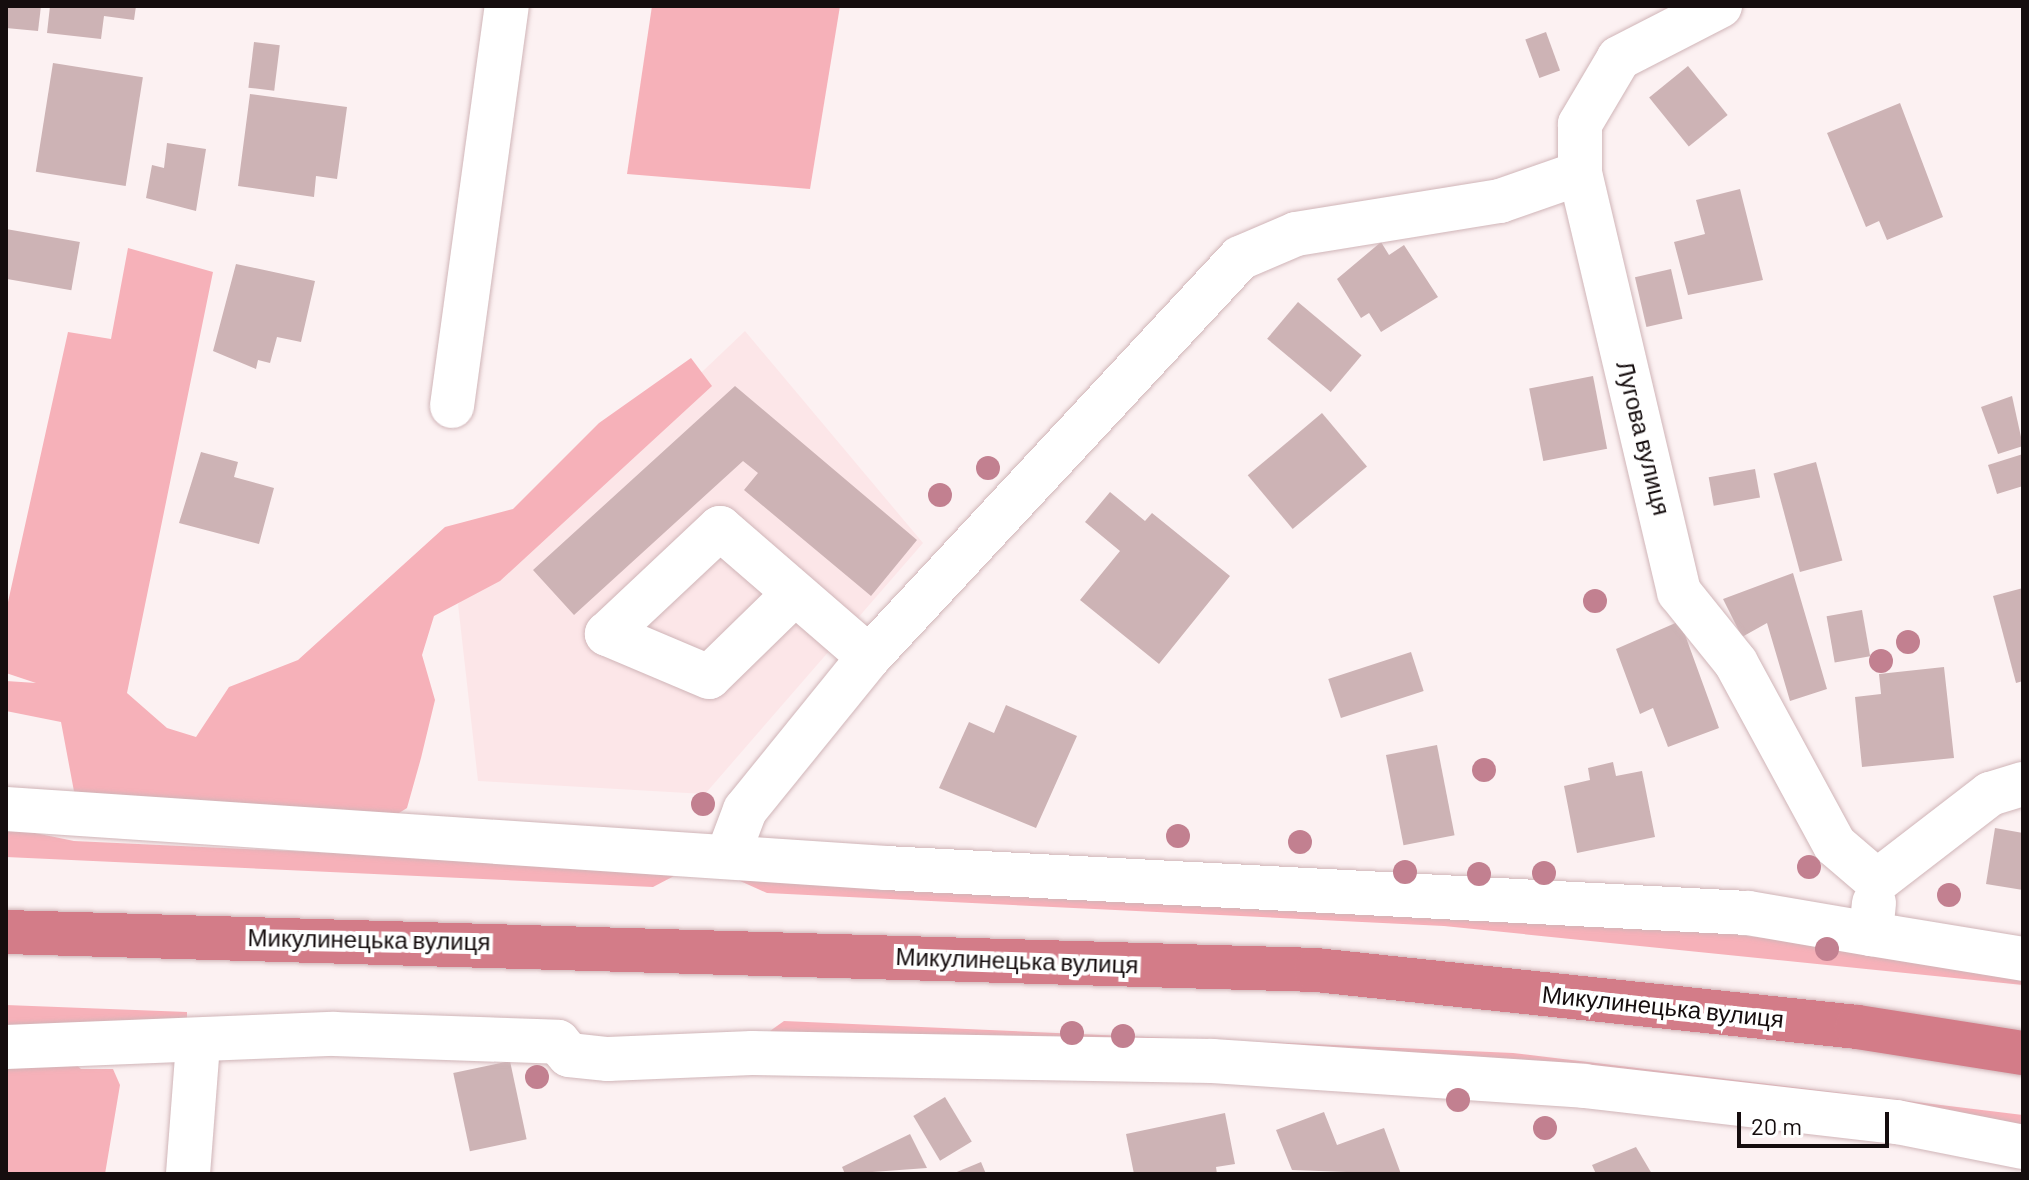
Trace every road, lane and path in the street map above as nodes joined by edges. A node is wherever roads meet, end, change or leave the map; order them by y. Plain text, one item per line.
1 (507, 6) edge
2 (1720, 6) edge
3 (1580, 173) junction
4 (452, 406) dead end
5 (793, 595) dead end
6 (869, 657) junction
7 (2023, 784) edge
8 (6, 809) edge
9 (728, 855) junction
10 (1877, 881) junction
11 (6, 932) edge
12 (1871, 934) junction
13 (2023, 959) edge
14 (198, 1044) junction
15 (6, 1047) edge
16 (2023, 1053) edge
17 (2023, 1147) edge
18 (188, 1174) edge

1 - 4 street
2 - 3 street, Лугова вулиця
3 - 6 street
3 - 10 street, Лугова вулиця
5 - 6 street
6 - 9 street
7 - 10 street
8 - 9 street
9 - 12 street
10 - 12 street
11 - 16 highway, Микулинецька вулиця
12 - 13 street
14 - 15 street
14 - 17 street
14 - 18 street

